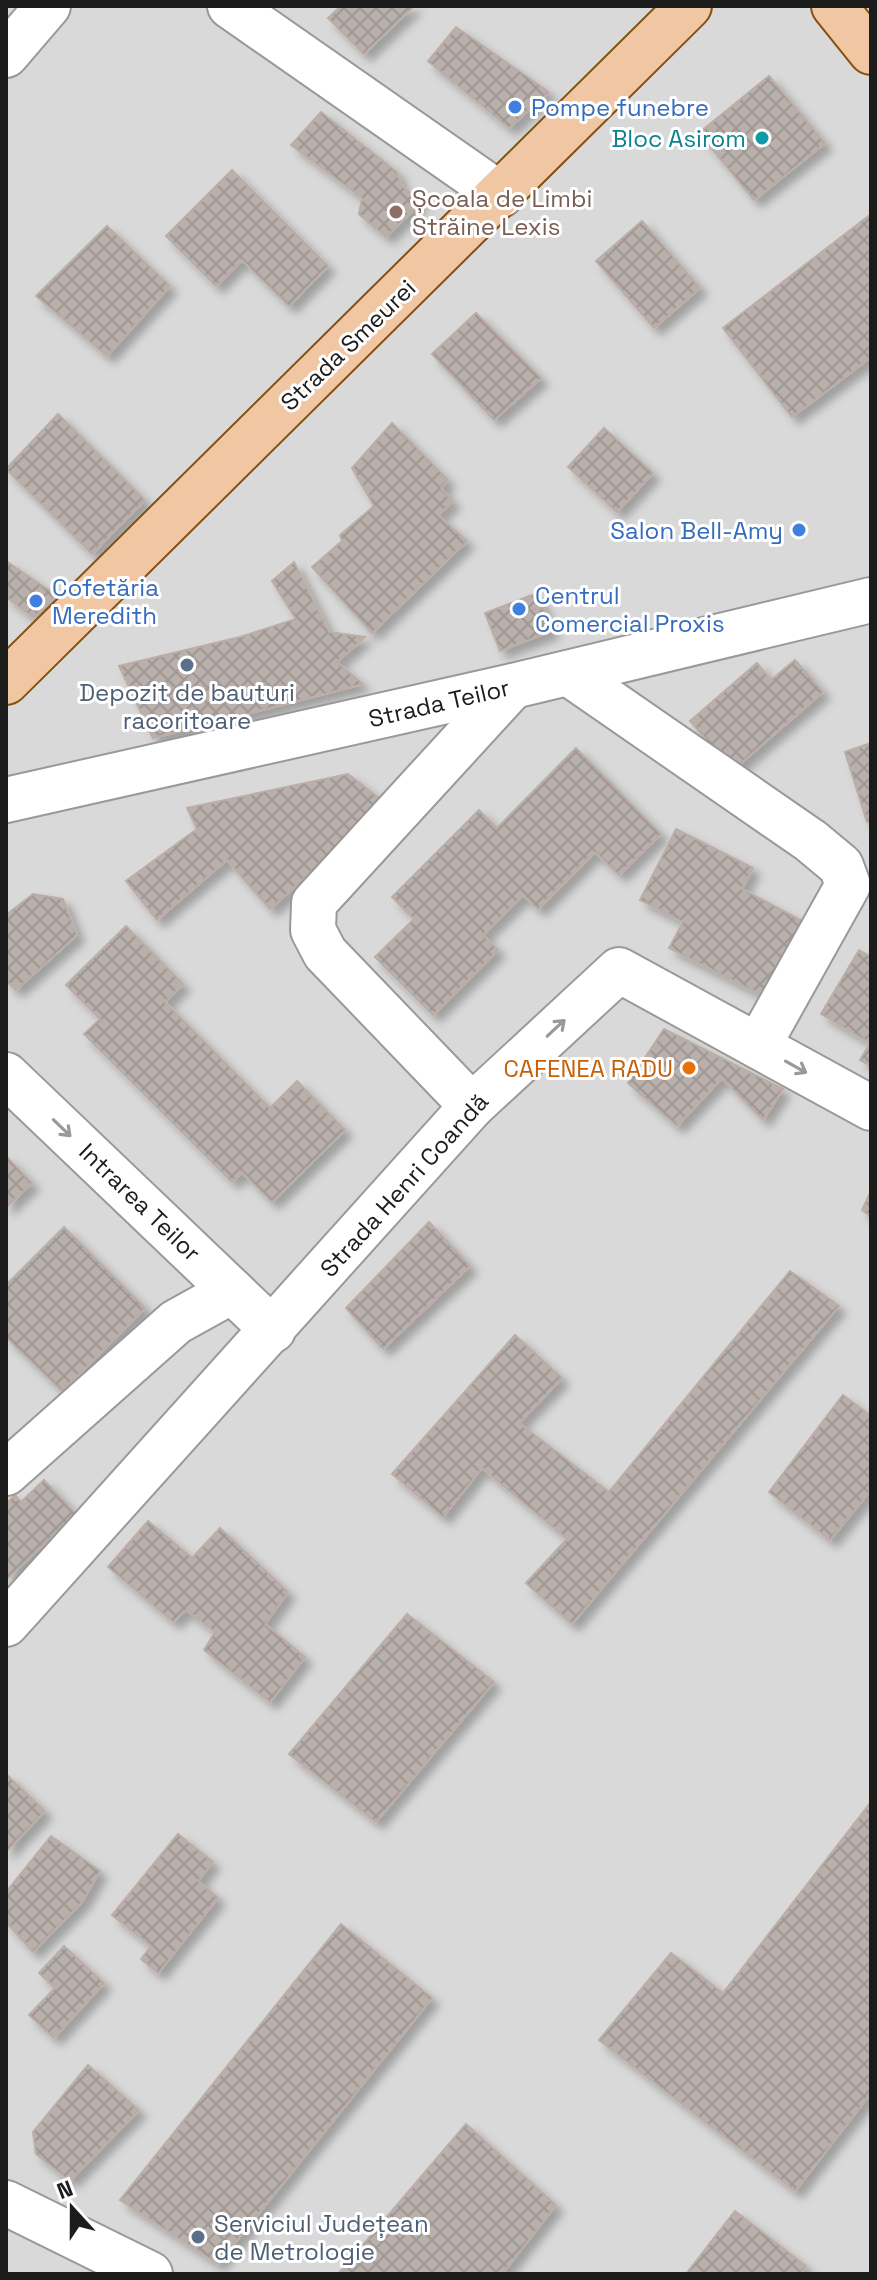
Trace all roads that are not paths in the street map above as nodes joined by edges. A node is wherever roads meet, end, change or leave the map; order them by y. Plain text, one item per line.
1 (48, 6) edge
2 (230, 6) edge
3 (689, 6) edge
4 (834, 6) edge
5 (871, 52) edge
6 (6, 55) edge
7 (501, 195) junction
8 (871, 600) edge
9 (568, 673) junction
10 (6, 682) edge
11 (513, 686) junction
12 (6, 800) edge
13 (860, 883) edge
14 (758, 1046) junction
15 (6, 1075) edge
16 (472, 1106) junction
17 (871, 1108) edge
18 (232, 1291) junction
19 (273, 1330) junction
20 (6, 1473) edge
21 (6, 1624) edge
22 (6, 2203) edge
23 (150, 2274) edge

1 - 6 street
2 - 7 street
3 - 7 main road, Strada Smeurei
4 - 5 main road
7 - 10 main road, Strada Smeurei
8 - 9 street, Strada Teilor
9 - 11 street, Strada Teilor
9 - 13 street
11 - 12 street, Strada Teilor
11 - 16 street
13 - 14 street
16 -> 14 street, Strada Henri Coandă
14 -> 17 street, Strada Henri Coandă
15 -> 18 street, Intrarea Teilor
16 - 19 street, Strada Henri Coandă
18 - 19 street, Intrarea Teilor
18 - 20 street
19 - 21 street, Strada Henri Coandă
22 - 23 street

